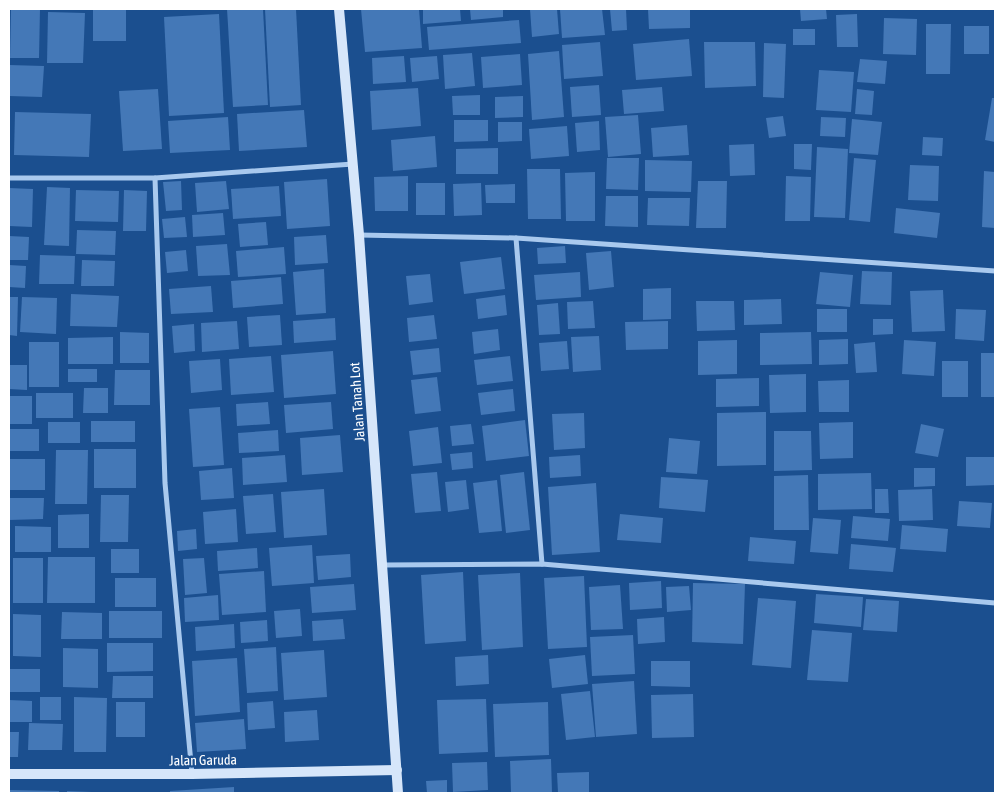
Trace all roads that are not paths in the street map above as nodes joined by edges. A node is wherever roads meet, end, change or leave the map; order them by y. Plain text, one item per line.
1 (339, 9) edge
2 (353, 164) junction
3 (9, 178) edge
4 (155, 178) junction
5 (359, 235) junction
6 (516, 238) junction
7 (995, 270) edge
8 (542, 564) junction
9 (384, 565) junction
10 (995, 603) edge
11 (397, 770) junction
12 (9, 774) edge
13 (192, 774) junction
14 (398, 793) edge

1 - 2 main road, Jalan Tanah Lot
2 - 4 street
2 - 5 main road, Jalan Tanah Lot
3 - 4 street
4 - 13 street
5 - 6 street
5 - 9 main road, Jalan Tanah Lot
6 - 7 street
6 - 8 street
8 - 9 street
8 - 10 street
9 - 11 main road, Jalan Tanah Lot
11 - 13 main road, Jalan Garuda
11 - 14 main road, Jalan Tanah Lot
12 - 13 main road, Jalan Garuda

